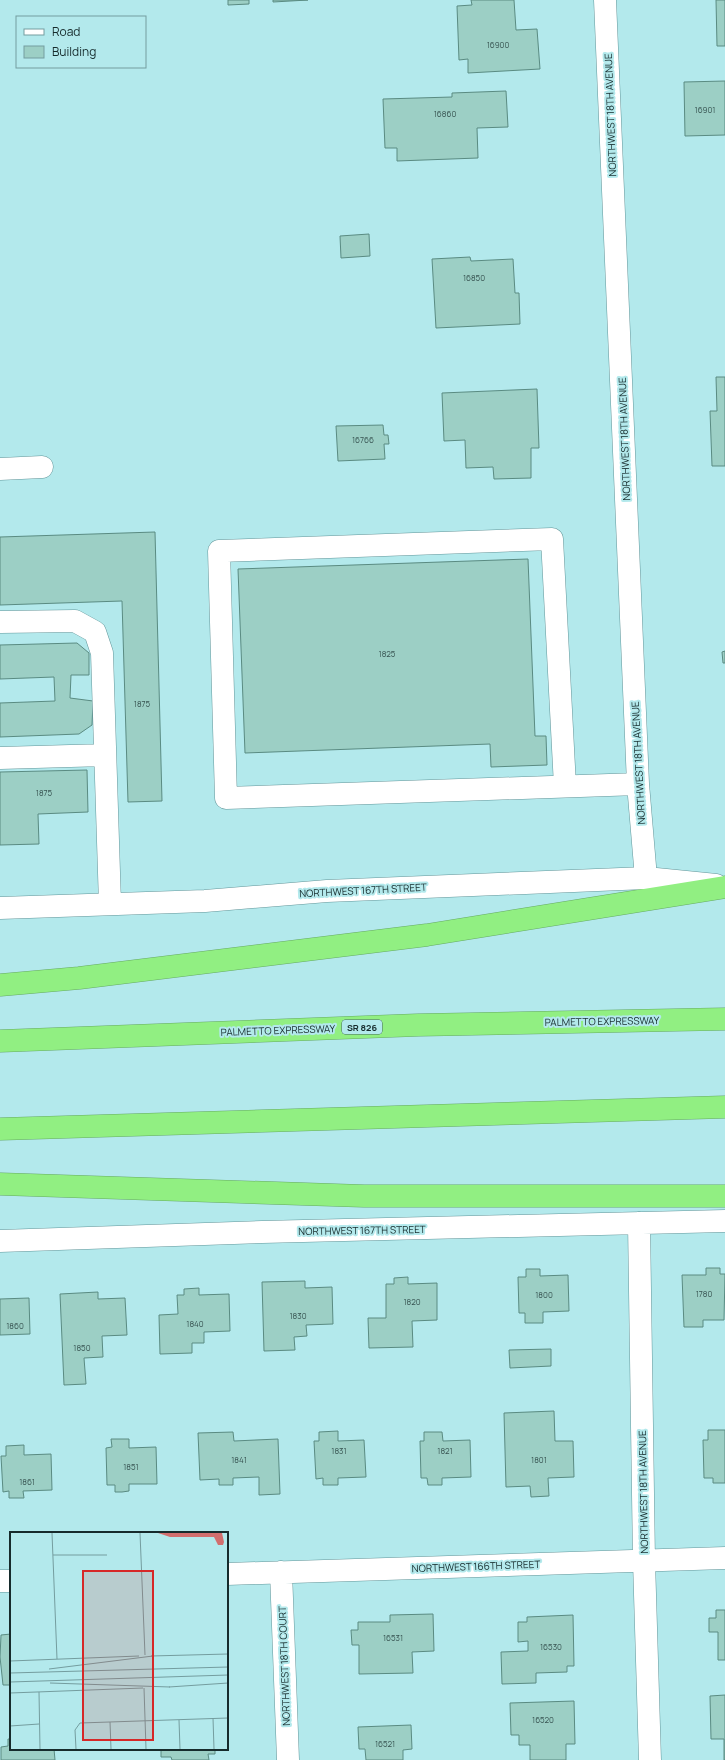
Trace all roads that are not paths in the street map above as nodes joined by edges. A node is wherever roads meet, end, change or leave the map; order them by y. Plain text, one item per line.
1 (605, 0) edge
2 (42, 467) dead end
3 (0, 469) edge
4 (0, 622) edge
5 (105, 756) junction
6 (0, 758) edge
7 (638, 784) junction
8 (565, 786) junction
9 (646, 878) junction
10 (725, 886) edge
11 (110, 904) junction
12 (0, 908) edge
13 (0, 985) edge
14 (725, 1018) edge
15 (0, 1041) edge
16 (725, 1107) edge
17 (0, 1130) edge
18 (0, 1184) edge
19 (725, 1196) edge
20 (725, 1221) edge
21 (639, 1223) junction
22 (0, 1241) edge
23 (725, 1558) edge
24 (644, 1561) junction
25 (281, 1572) junction
26 (228, 1574) edge
27 (288, 1760) edge
28 (650, 1760) edge

1 - 7 street, NORTHWEST 18TH AVENUE
2 - 3 street
4 - 5 street
5 - 6 street
5 - 11 street
7 - 8 street
7 - 9 street, NORTHWEST 18TH AVENUE
8 - 8 street
9 - 10 street, NORTHWEST 167TH STREET
9 - 11 street, NORTHWEST 167TH STREET
10 - 13 highway
11 - 12 street, NORTHWEST 167TH STREET
14 - 15 highway, PALMETTO EXPRESSWAY / SR 826
16 - 17 highway
18 - 19 highway
20 - 21 street, NORTHWEST 167TH STREET
21 - 22 street, NORTHWEST 167TH STREET
21 - 24 street, NORTHWEST 18TH AVENUE
23 - 24 street, NORTHWEST 166TH STREET
24 - 25 street, NORTHWEST 166TH STREET
24 - 28 street, NORTHWEST 18TH AVENUE
25 - 26 street, NORTHWEST 166TH STREET
25 - 27 street, NORTHWEST 18TH COURT

